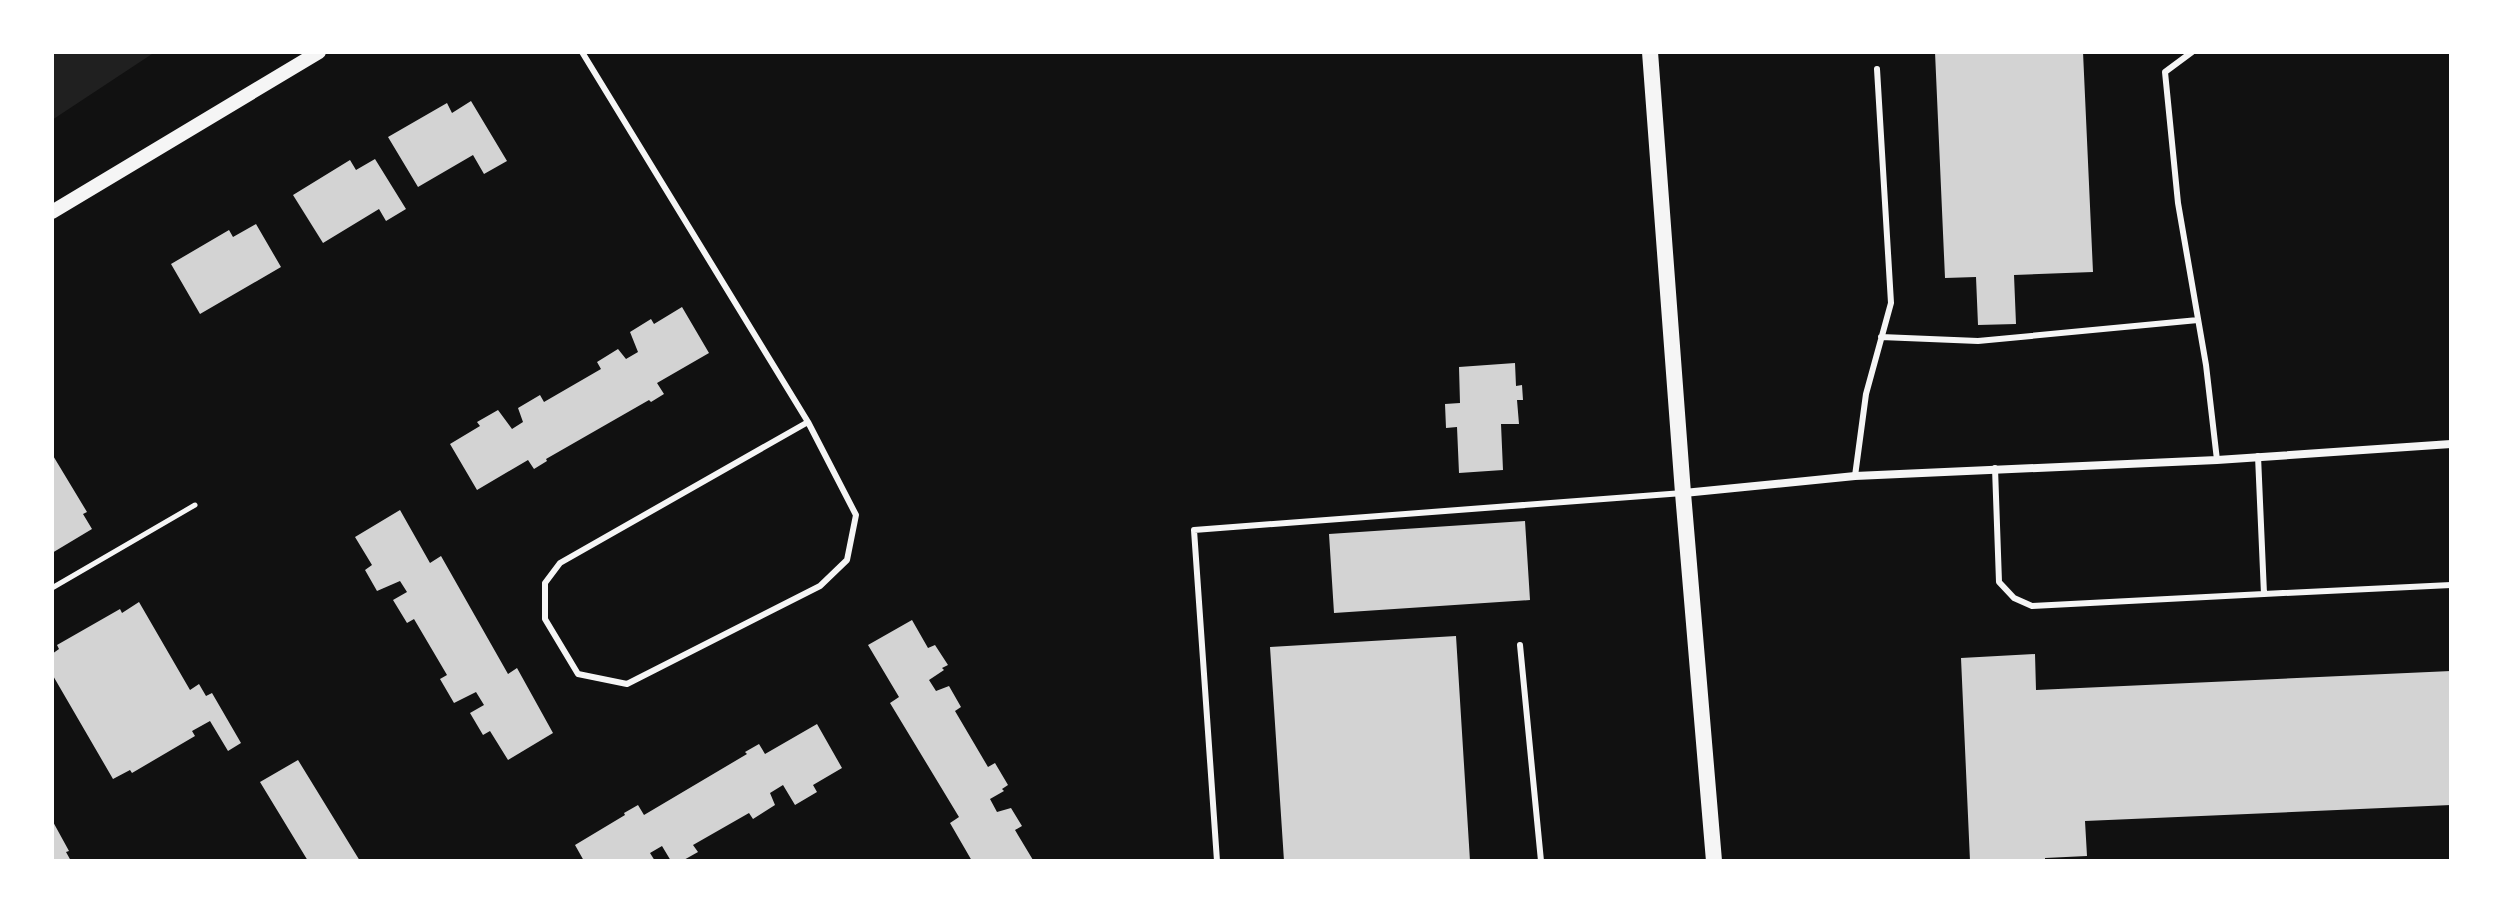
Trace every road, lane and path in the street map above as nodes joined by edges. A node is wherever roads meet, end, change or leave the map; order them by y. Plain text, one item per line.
1 (319, 52) edge
2 (582, 52) edge
3 (1650, 52) edge
4 (2192, 52) edge
5 (1877, 69) dead end
6 (52, 212) edge
7 (2198, 320) junction
8 (1881, 337) junction
9 (808, 422) junction
10 (2451, 444) edge
11 (2258, 456) junction
12 (2217, 460) junction
13 (1995, 468) junction
14 (1855, 476) junction
15 (1683, 493) junction
16 (195, 505) dead end
17 (2451, 585) edge
18 (52, 588) edge
19 (2264, 594) junction
20 (1520, 645) dead end
21 (1217, 861) edge
22 (1541, 861) edge
23 (1714, 861) edge

1 - 6 street
2 - 9 lane
3 - 15 main road
4 - 7 lane
5 - 8 lane
7 - 8 lane
7 - 12 lane
8 - 14 lane
9 - 9 lane
10 - 11 street
11 - 12 street
11 - 19 lane
12 - 13 street
13 - 14 street
13 - 19 lane
14 - 15 street
15 - 21 lane
15 - 23 main road
16 - 18 path
17 - 19 lane
20 - 22 lane

